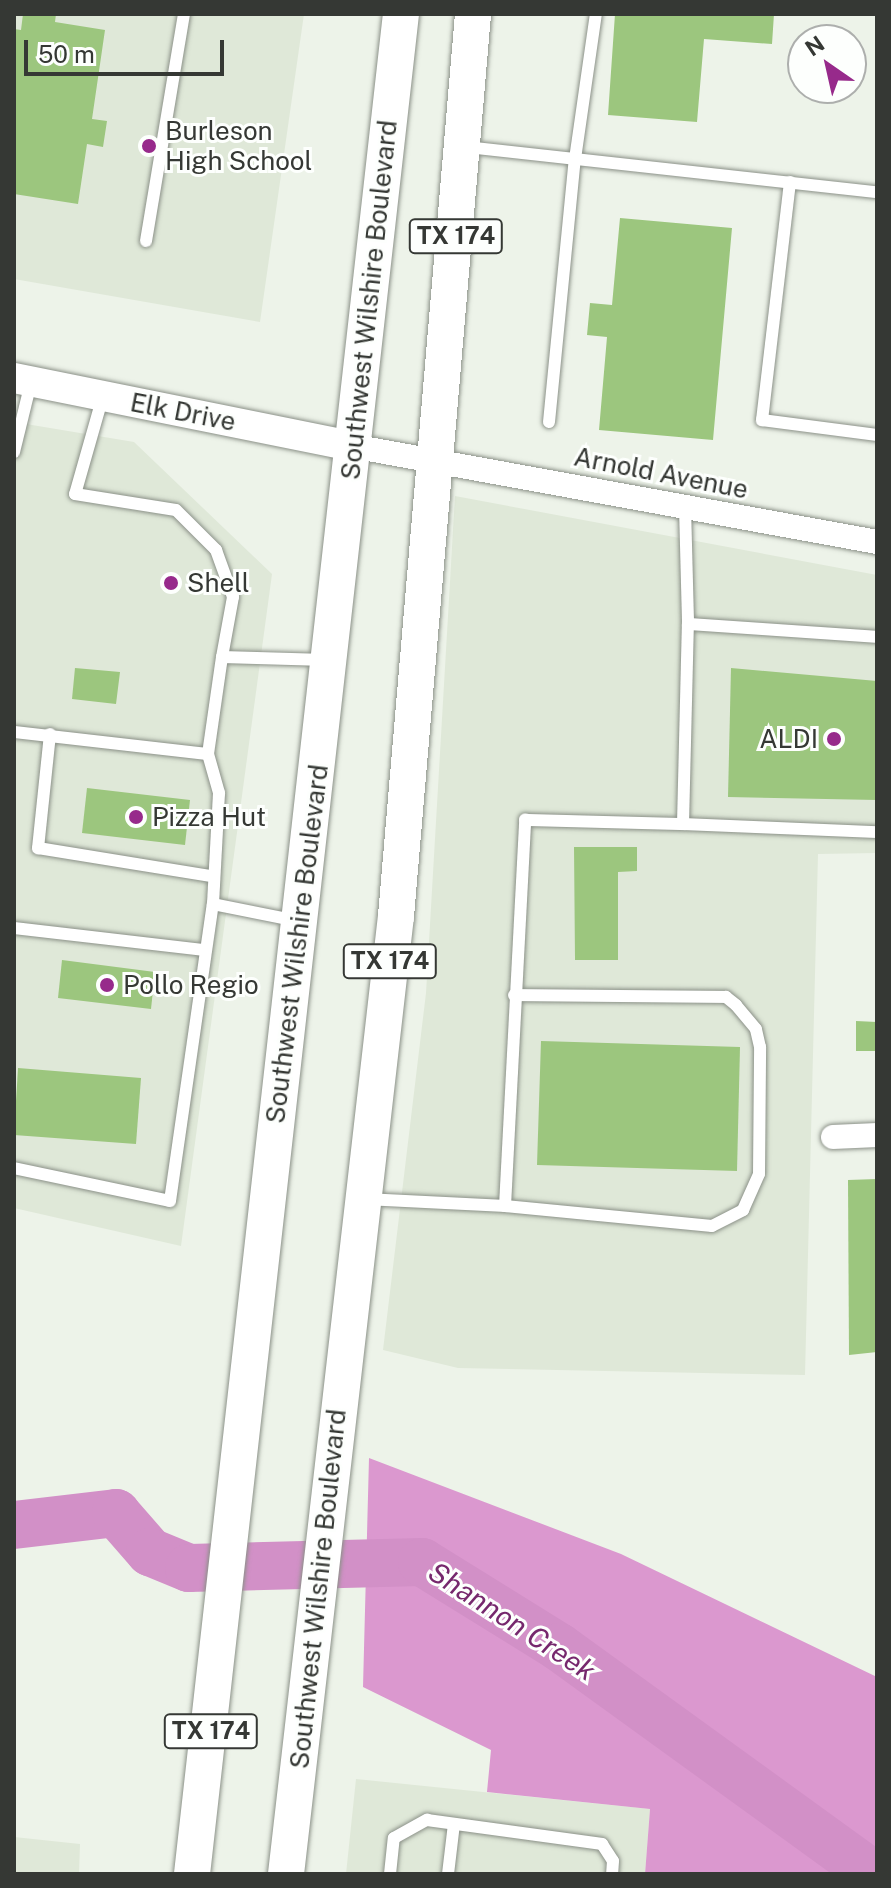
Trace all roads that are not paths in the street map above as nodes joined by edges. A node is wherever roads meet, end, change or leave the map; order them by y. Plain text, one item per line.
1 (184, 14) edge
2 (401, 14) edge
3 (473, 14) edge
4 (596, 14) edge
5 (465, 147) junction
6 (575, 159) junction
7 (790, 182) junction
8 (877, 192) edge
9 (146, 241) dead end
10 (23, 380) edge
11 (103, 396) junction
12 (549, 422) dead end
13 (877, 435) edge
14 (352, 446) junction
15 (14, 452) edge
16 (435, 458) junction
17 (685, 507) junction
18 (877, 542) edge
19 (688, 624) junction
20 (877, 637) edge
21 (222, 657) junction
22 (330, 660) junction
23 (14, 732) edge
24 (50, 734) junction
25 (208, 754) junction
26 (683, 824) junction
27 (877, 832) edge
28 (210, 876) junction
29 (213, 904) junction
30 (301, 922) junction
31 (14, 928) edge
32 (203, 950) junction
33 (514, 995) junction
34 (877, 1135) edge
35 (833, 1137) dead end
36 (14, 1168) edge
37 (362, 1199) junction
38 (505, 1206) junction
39 (454, 1824) junction
40 (192, 1874) edge
41 (286, 1874) edge
42 (390, 1874) edge
43 (448, 1874) edge
44 (612, 1874) edge

1 - 9 lane
2 - 14 main road, Southwest Wilshire Boulevard / TX 174
3 - 5 main road, Southwest Wilshire Boulevard / TX 174
4 - 6 lane
5 - 6 lane
5 - 16 main road, Southwest Wilshire Boulevard / TX 174
6 - 7 lane
6 - 12 lane
7 - 8 lane
7 - 13 lane
10 - 11 street, Elk Drive
10 - 15 lane
11 - 14 street, Elk Drive
11 - 21 lane
14 - 16 street, Arnold Avenue
14 - 22 main road, Southwest Wilshire Boulevard / TX 174
16 - 17 street, Arnold Avenue
16 - 37 main road, Southwest Wilshire Boulevard / TX 174
17 - 18 street, Arnold Avenue
17 - 19 lane
19 - 20 lane
19 - 26 lane
21 - 22 lane
21 - 25 lane
22 - 30 main road, Southwest Wilshire Boulevard / TX 174
23 - 24 lane
24 - 25 lane
24 - 28 lane
25 - 28 lane
26 - 27 lane
26 - 33 lane
28 - 29 lane
29 - 30 lane
29 - 32 lane
30 - 40 main road, Southwest Wilshire Boulevard / TX 174
31 - 32 lane
32 - 36 lane
33 - 38 lane
33 - 38 lane
34 - 35 street
37 - 38 lane
37 - 41 main road, Southwest Wilshire Boulevard / TX 174
39 - 42 lane
39 - 43 lane
39 - 44 lane

